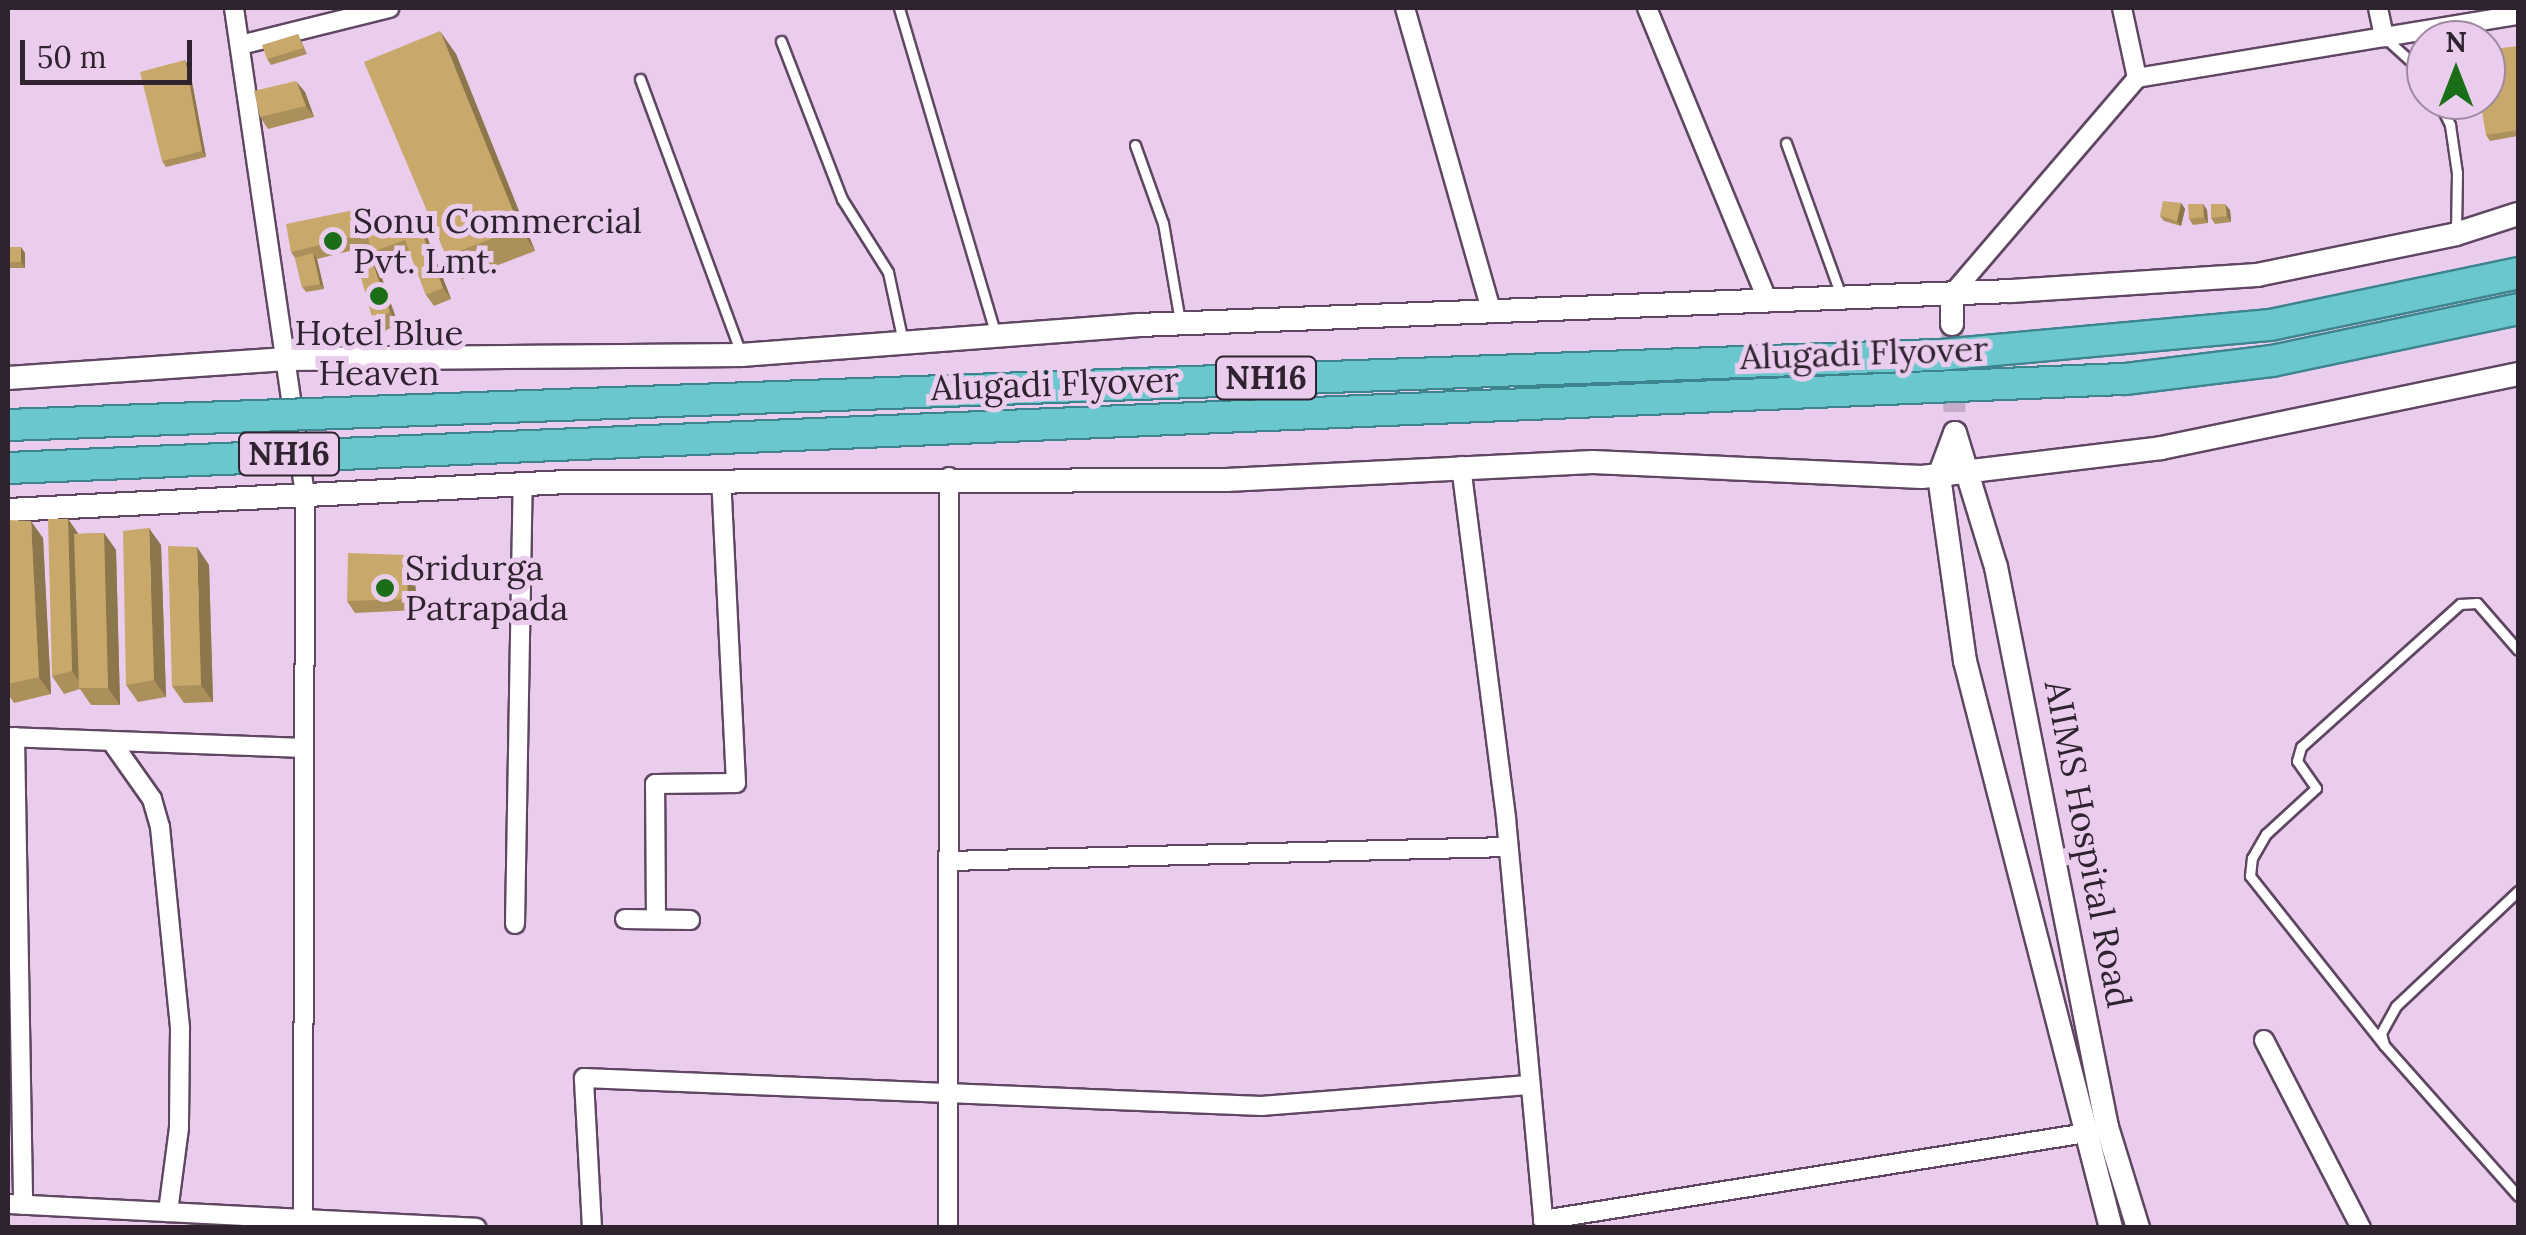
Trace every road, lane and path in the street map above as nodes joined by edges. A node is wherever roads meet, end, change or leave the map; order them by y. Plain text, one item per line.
1 (234, 8) edge
2 (390, 8) edge
3 (899, 8) edge
4 (1404, 8) edge
5 (1647, 8) edge
6 (2122, 8) edge
7 (2378, 8) edge
8 (2516, 8) edge
9 (2518, 16) edge
10 (2384, 37) junction
11 (781, 41) dead end
12 (240, 45) junction
13 (2406, 57) edge
14 (2137, 78) junction
15 (640, 79) dead end
16 (2448, 120) edge
17 (1786, 143) dead end
18 (1135, 145) dead end
19 (2518, 214) edge
20 (2456, 234) junction
21 (2518, 273) edge
22 (1952, 294) junction
23 (1842, 298) junction
24 (1768, 302) junction
25 (2518, 309) edge
26 (1492, 313) junction
27 (1181, 324) junction
28 (1952, 324) tunnel mouth
29 (996, 336) junction
30 (904, 342) junction
31 (742, 355) junction
32 (286, 359) junction
33 (2518, 374) edge
34 (8, 378) edge
35 (8, 425) edge
36 (1461, 466) junction
37 (8, 468) edge
38 (1970, 473) junction
39 (1939, 476) junction
40 (949, 477) junction
41 (721, 480) junction
42 (523, 484) junction
43 (304, 493) junction
44 (8, 510) edge
45 (2518, 650) edge
46 (11, 737) edge
47 (111, 741) junction
48 (304, 748) junction
49 (1508, 847) junction
50 (948, 861) junction
51 (2518, 891) edge
52 (625, 918) dead end
53 (656, 919) junction
54 (690, 920) dead end
55 (515, 924) dead end
56 (2264, 1040) dead end
57 (2384, 1045) junction
58 (1528, 1085) junction
59 (948, 1092) junction
60 (2086, 1133) junction
61 (2518, 1196) edge
62 (15, 1205) edge
63 (168, 1212) junction
64 (304, 1219) junction
65 (1542, 1224) edge
66 (476, 1228) edge
67 (592, 1228) edge
68 (948, 1228) edge
69 (2112, 1228) edge
70 (2138, 1228) edge
71 (2361, 1228) edge

1 - 12 street
2 - 12 street
3 - 29 lane
4 - 26 street
5 - 24 street
6 - 14 street
7 - 10 street
8 - 9 street
9 - 10 street
10 - 13 lane
10 - 14 street
11 - 30 lane
12 - 32 street
14 - 22 street
15 - 31 lane
16 - 20 lane
17 - 23 lane
18 - 27 lane
19 - 20 street
20 - 22 street
21 - 35 highway, Alugadi Flyover / NH16, bridge
22 - 23 street
22 - 28 street
23 - 24 street
24 - 26 street
25 - 37 highway, Alugadi Flyover / NH16, bridge
26 - 27 street
27 - 29 street
29 - 30 street
30 - 31 street
31 - 32 street
32 - 34 street
32 - 43 street
33 - 38 street
36 - 39 street
36 - 40 street
36 - 49 street
38 - 39 street
38 - 39 street, AIIMS Hospital Road
38 - 70 street, AIIMS Hospital Road
39 - 60 street, AIIMS Hospital Road
40 - 41 street
40 - 50 street
41 - 42 street
41 - 53 street
42 - 43 street
42 - 55 street
43 - 44 street
43 - 48 street
45 - 57 lane
46 - 47 street
46 - 62 street
47 - 48 street
47 - 63 street
48 - 64 street
49 - 50 street
49 - 58 street
50 - 59 street
51 - 57 lane
52 - 53 street
53 - 54 street
56 - 71 street
57 - 61 lane
58 - 59 street
58 - 65 street
59 - 67 street
59 - 68 street
60 - 65 street
60 - 69 street, AIIMS Hospital Road
62 - 63 street
63 - 64 street
64 - 66 street

